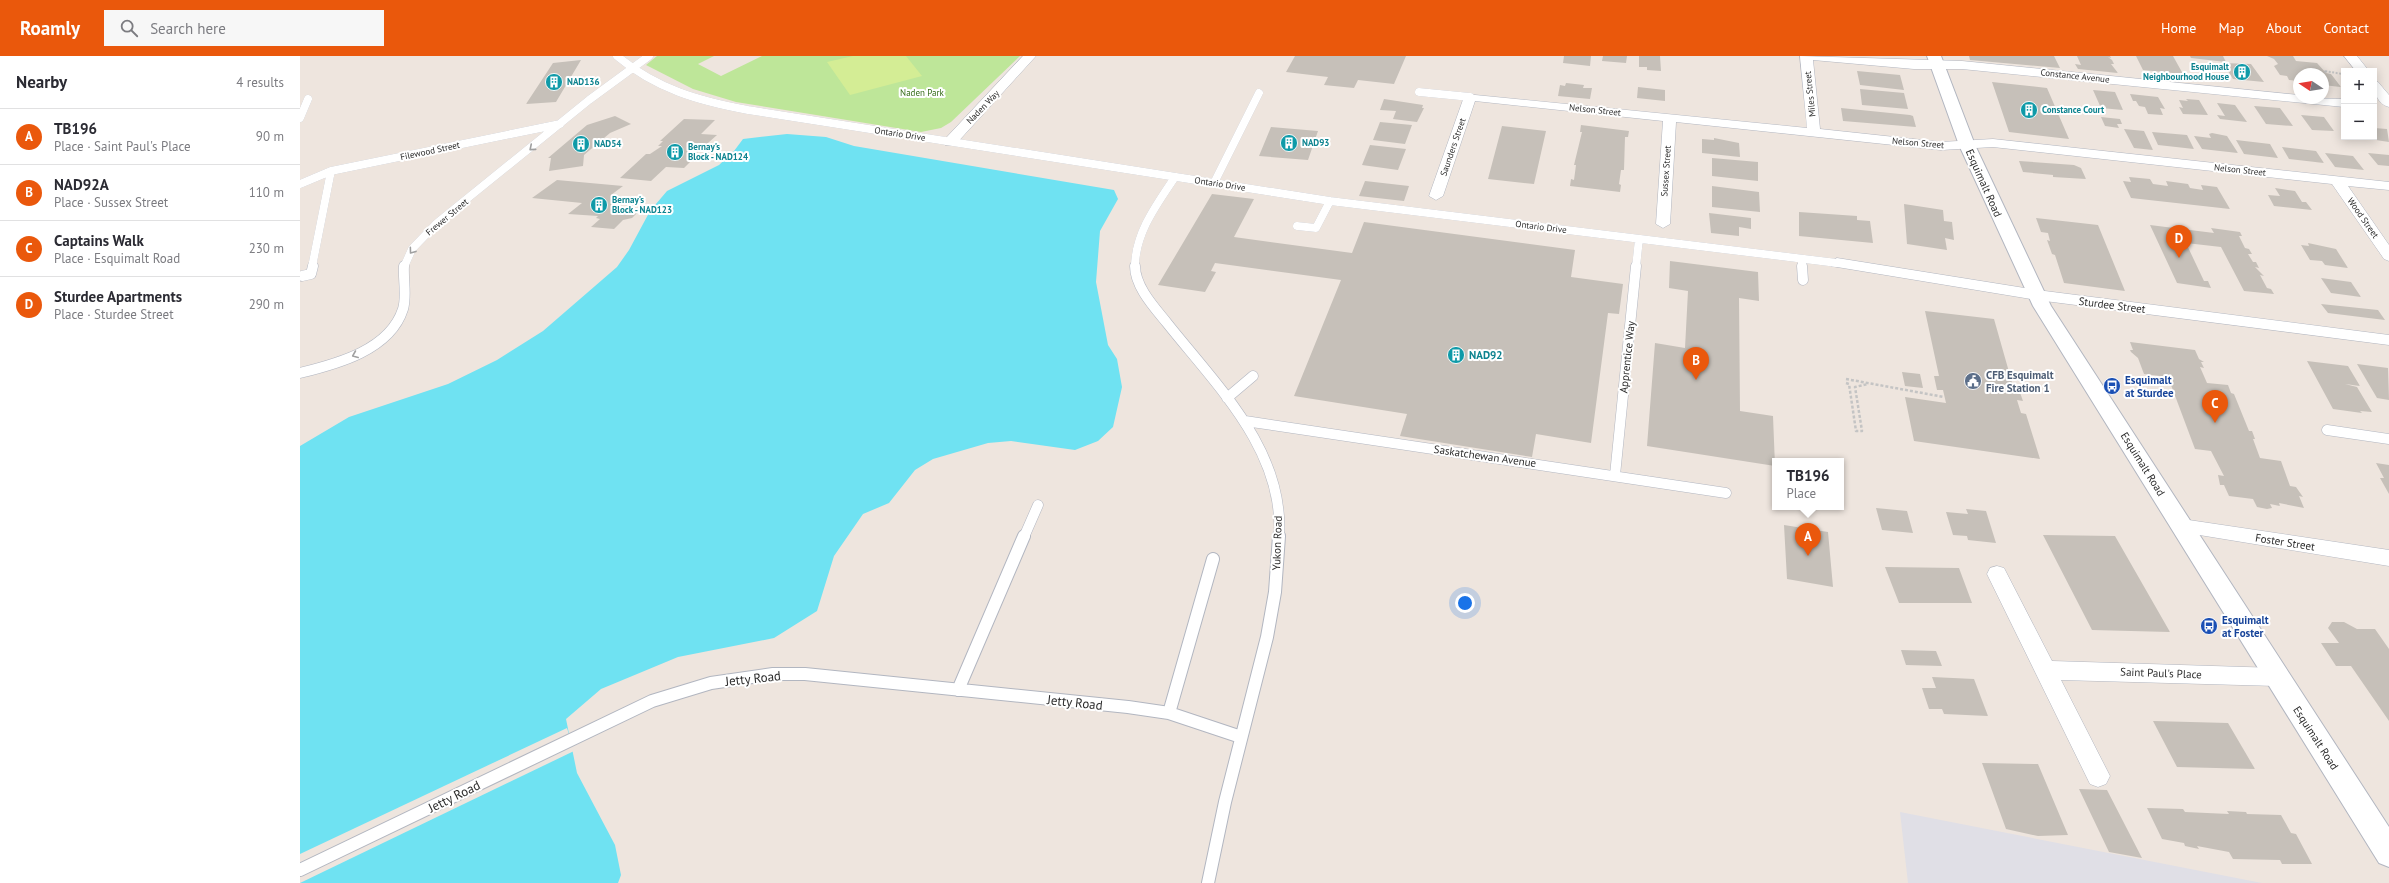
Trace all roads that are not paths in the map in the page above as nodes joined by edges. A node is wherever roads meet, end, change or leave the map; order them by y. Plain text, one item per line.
1 (617, 56) edge
2 (649, 56) edge
3 (1030, 56) edge
4 (1038, 56) edge
5 (1806, 56) edge
6 (2350, 56) edge
7 (1936, 61) edge
8 (2360, 68) edge
9 (632, 70) junction
10 (1017, 72) junction
11 (2377, 89) edge
12 (1419, 92) dead end
13 (1259, 93) dead end
14 (1470, 97) junction
15 (308, 99) dead end
16 (2341, 103) edge
17 (2389, 103) edge
18 (2377, 106) edge
19 (2389, 107) edge
20 (301, 115) edge
21 (1670, 118) junction
22 (562, 123) junction
23 (1814, 133) junction
24 (950, 142) junction
25 (1967, 145) junction
26 (331, 171) junction
27 (1175, 177) junction
28 (2337, 181) junction
29 (1214, 183) junction
30 (300, 184) edge
31 (2389, 186) edge
32 (1436, 196) dead end
33 (1330, 201) junction
34 (325, 204) junction
35 (316, 206) dead end
36 (323, 216) junction
37 (313, 218) dead end
38 (1663, 224) dead end
39 (1297, 226) dead end
40 (320, 230) junction
41 (311, 232) dead end
42 (1639, 238) junction
43 (317, 244) junction
44 (308, 246) dead end
45 (2389, 256) edge
46 (314, 258) junction
47 (1802, 259) junction
48 (305, 260) dead end
49 (1837, 264) joint
50 (302, 276) dead end
51 (1803, 280) dead end
52 (2037, 295) junction
53 (2389, 340) edge
54 (300, 373) edge
55 (1253, 376) dead end
56 (1227, 398) junction
57 (1245, 421) junction
58 (2327, 430) dead end
59 (2389, 439) edge
60 (1615, 475) junction
61 (1726, 493) dead end
62 (1038, 505) dead end
63 (2182, 526) junction
64 (2389, 558) edge
65 (1213, 559) dead end
66 (1997, 574) dead end
67 (2045, 670) junction
68 (2277, 677) junction
69 (958, 690) junction
70 (1169, 714) junction
71 (1241, 737) junction
72 (2098, 776) dead end
73 (2389, 853) edge
74 (300, 870) edge
75 (1208, 883) edge

1 - 9 lane, Ontario Drive
2 - 9 lane, Frewer Street
3 - 10 street, Naden Way
4 - 10 street, Naden Way
5 - 7 street, Constance Avenue
5 - 23 street, Miles Street
6 - 8 street
7 - 16 street, Constance Avenue
7 - 25 street, Esquimalt Road
9 - 22 lane, Frewer Street
9 - 24 lane, Ontario Drive
10 - 24 street, Naden Way
11 - 17 street
12 - 14 lane
13 - 29 lane
14 - 21 street, Nelson Street
14 - 32 street, Saunders Street
15 - 20 lane
18 - 19 street
21 - 23 street, Nelson Street
21 - 38 street, Sussex Street
22 - 26 lane, Filewood Street
22 -> 54 lane, Frewer Street
23 - 25 street, Nelson Street
24 - 27 lane, Ontario Drive
25 - 28 street, Nelson Street
25 - 52 street, Esquimalt Road
26 - 30 lane, Filewood Street
26 - 34 lane
27 - 29 lane, Ontario Drive
27 - 56 lane, Yukon Road
28 - 31 street, Nelson Street
28 - 45 street, Wood Street
29 - 33 lane, Ontario Drive
33 - 39 lane
33 - 42 lane, Ontario Drive
34 - 35 lane
34 - 36 lane
36 - 37 lane
36 - 40 lane
40 - 41 lane
40 - 43 lane
42 - 47 lane, Ontario Drive
42 - 60 lane, Apprentice Way
43 - 44 lane
43 - 46 lane
46 - 48 lane
46 - 50 lane
47 - 49 lane, Ontario Drive
47 - 51 lane
49 - 52 street, Sturdee Street
52 - 53 street, Sturdee Street
52 - 63 street, Esquimalt Road
55 - 56 lane
56 - 57 lane, Yukon Road
57 - 60 lane, Saskatchewan Avenue
57 - 71 lane, Yukon Road
58 - 59 lane
60 - 61 lane, Saskatchewan Avenue
62 - 69 lane
63 - 64 street, Foster Street
63 - 68 street, Esquimalt Road
65 - 70 lane
66 - 67 street
67 - 68 street, Saint Paul's Place
67 - 72 street
68 - 73 street, Esquimalt Road
69 - 70 lane, Jetty Road
69 - 74 lane, Jetty Road
70 - 71 lane, Jetty Road
71 - 75 lane, Yukon Road

